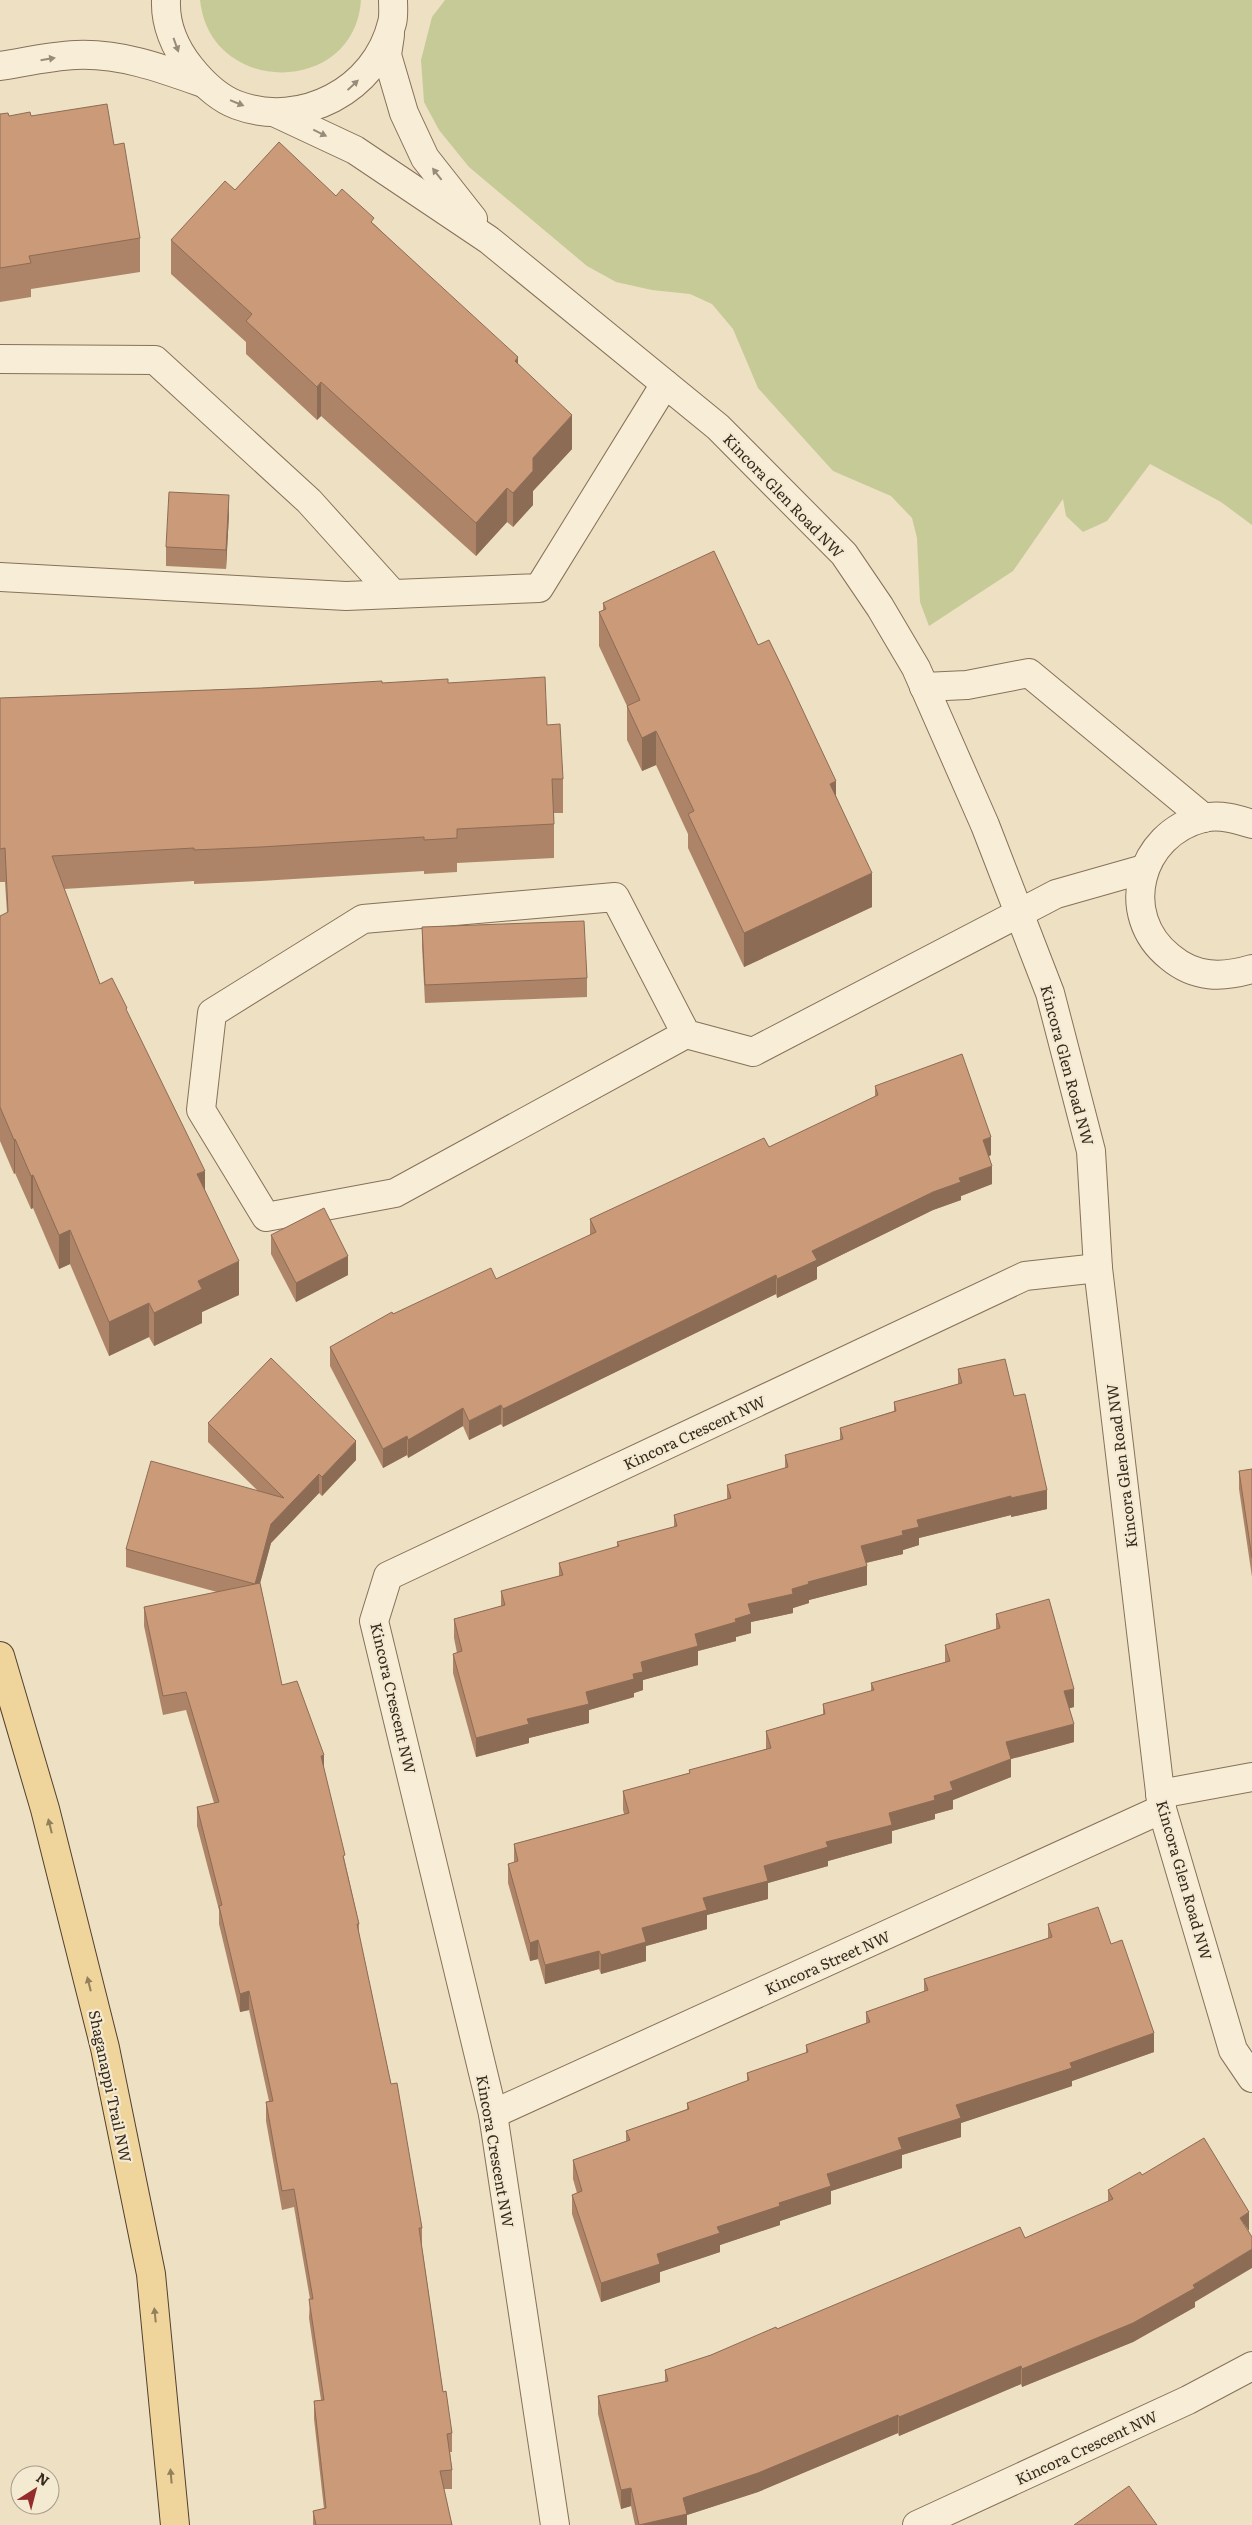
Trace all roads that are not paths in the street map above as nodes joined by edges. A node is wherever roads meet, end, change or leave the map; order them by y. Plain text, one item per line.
1 (166, 0) edge
2 (393, 11) edge
3 (0, 66) edge
4 (203, 83) junction
5 (276, 112) junction
6 (489, 240) junction
7 (0, 359) edge
8 (665, 384) junction
9 (0, 576) edge
10 (393, 594) junction
11 (924, 687) junction
12 (1204, 818) junction
13 (1252, 824) edge
14 (1144, 869) junction
15 (1020, 915) junction
16 (1252, 968) edge
17 (686, 1034) junction
18 (1098, 1268) junction
19 (0, 1656) edge
20 (1252, 1777) edge
21 (1161, 1802) junction
22 (1252, 2078) edge
23 (493, 2114) junction
24 (1252, 2366) edge
25 (175, 2525) edge
26 (555, 2525) edge
27 (917, 2525) edge

1 -> 4 street
5 -> 2 street
6 -> 2 street, Kincora Glen Road NW
3 -> 4 street
4 -> 5 street
5 -> 6 street, Kincora Glen Road NW
6 - 8 street, Kincora Glen Road NW
7 - 10 street
8 - 10 street
8 - 11 street, Kincora Glen Road NW
9 - 10 street
11 - 12 street
11 - 15 street, Kincora Glen Road NW
12 - 13 street
12 - 14 street
14 - 15 street
14 - 16 street
15 - 17 street
15 - 18 street, Kincora Glen Road NW
17 - 17 street
18 - 21 street, Kincora Glen Road NW
18 - 23 street, Kincora Crescent NW
25 -> 19 main road, Shaganappi Trail NW
20 - 21 street, Kincora Street NW
21 - 22 street, Kincora Glen Road NW
21 - 23 street, Kincora Street NW
23 - 26 street, Kincora Crescent NW
24 - 27 street, Kincora Crescent NW

